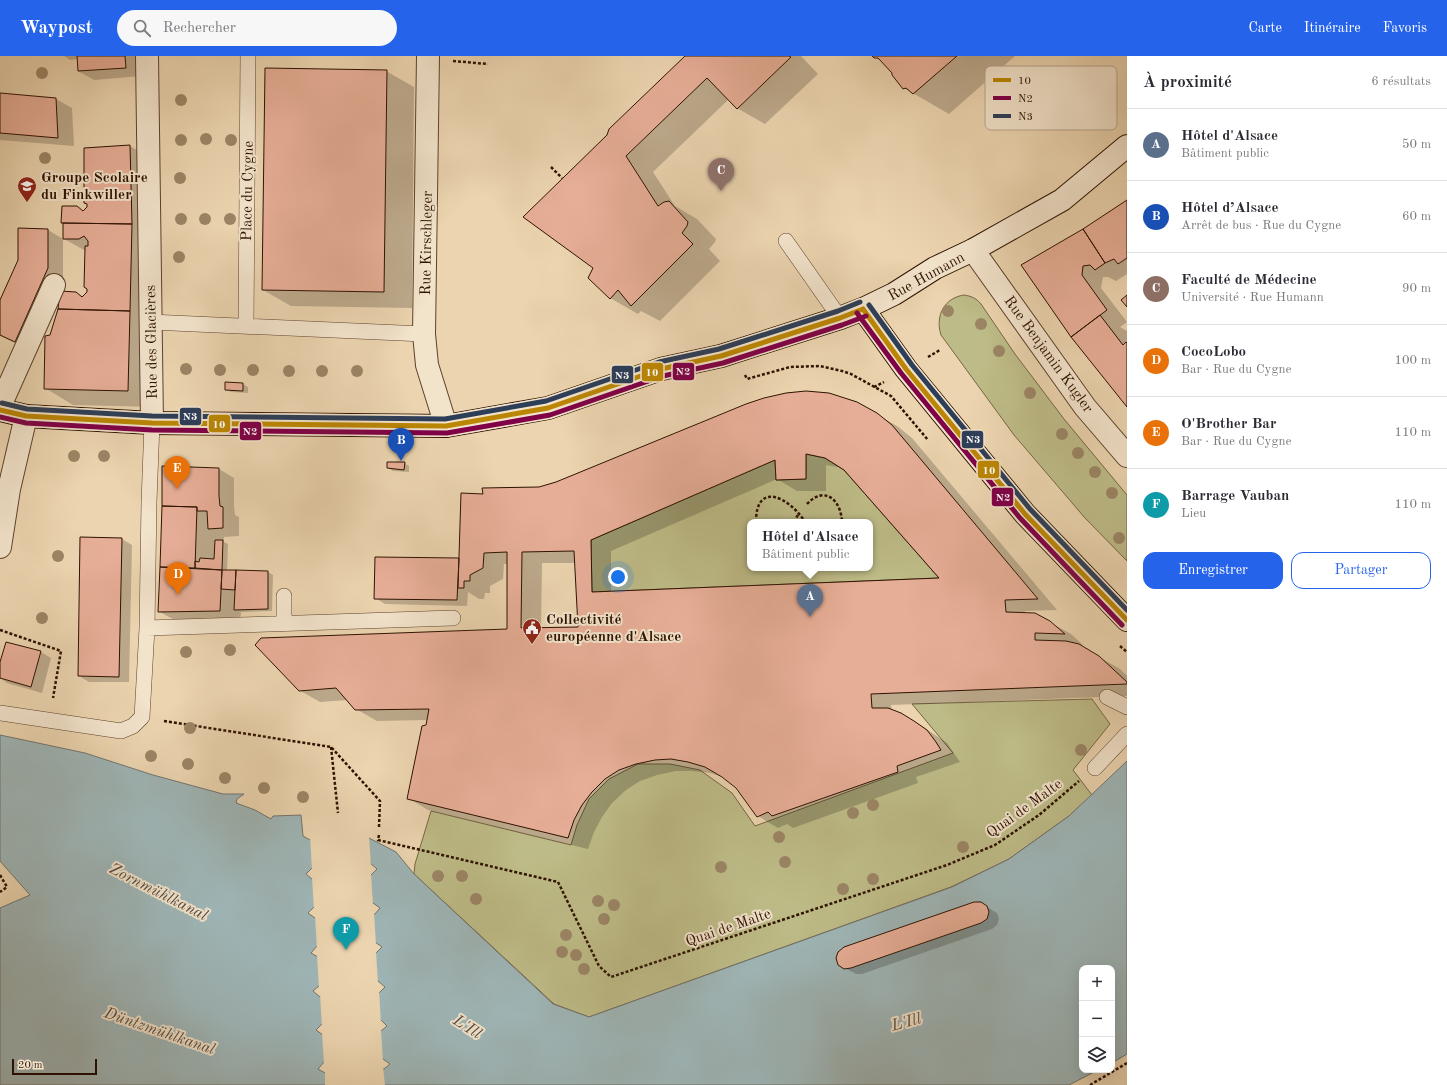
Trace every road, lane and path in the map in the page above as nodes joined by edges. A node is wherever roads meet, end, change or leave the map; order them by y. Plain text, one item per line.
1 (148, 56) edge
2 (248, 56) edge
3 (428, 57) edge
4 (488, 64) dead end
5 (1127, 146) edge
6 (551, 166) dead end
7 (562, 178) dead end
8 (786, 241) dead end
9 (973, 250) junction
10 (54, 286) dead end
11 (863, 309) junction
12 (840, 318) junction
13 (150, 322) junction
14 (246, 325) junction
15 (424, 334) junction
16 (735, 351) junction
17 (0, 406) edge
18 (0, 410) edge
19 (26, 416) junction
20 (152, 424) junction
21 (446, 426) junction
22 (933, 445) dead end
23 (1127, 456) edge
24 (807, 504) dead end
25 (799, 513) junction
26 (757, 519) edge
27 (796, 519) edge
28 (803, 519) edge
29 (842, 519) edge
30 (0, 547) edge
31 (284, 596) dead end
32 (453, 618) dead end
33 (1127, 620) edge
34 (284, 623) junction
35 (147, 628) junction
36 (0, 630) edge
37 (1119, 645) dead end
38 (1127, 652) edge
39 (1106, 697) dead end
40 (1127, 708) edge
41 (0, 713) edge
42 (142, 717) junction
43 (50, 721) junction
44 (1127, 734) edge
45 (331, 747) junction
46 (1095, 768) joint
47 (338, 813) dead end
48 (379, 827) dead end
49 (379, 835) dead end
50 (0, 875) edge
51 (0, 892) edge
52 (1127, 1063) edge
53 (1090, 1085) edge

1 - 13 street, Rue des Glacières
2 - 14 lane, Place du Cygne
3 - 4 path
3 - 15 street, Rue Kirschleger
5 - 9 street, Rue Humann
6 - 7 path
8 - 12 lane
9 - 11 street, Rue Humann
9 - 23 street, Rue Benjamin Kugler
10 - 17 street
11 - 12 street, Rue Humann
11 - 33 street
12 - 16 street, Rue Humann
13 - 14 lane
13 - 20 street, Rue des Glacières
14 - 15 lane
15 - 21 street, Rue Kirschleger
16 - 21 street, Rue Humann
16 - 22 path
18 - 19 street, Rue Humann
19 - 20 street, Rue Humann
19 - 30 street
20 - 21 street, Rue Humann
20 - 35 lane, Rue des Glacières
24 - 29 path
25 - 26 path
25 - 27 path
25 - 28 path
31 - 34 lane
32 - 34 lane
34 - 35 lane
35 - 42 lane, Rue des Glacières
36 - 43 path
37 - 38 path
39 - 40 lane
41 - 43 lane
42 - 43 lane
42 - 45 path
44 - 46 lane
45 - 47 path
45 - 48 path
46 - 49 path, Quai de Malte
50 - 51 path
52 - 53 path

